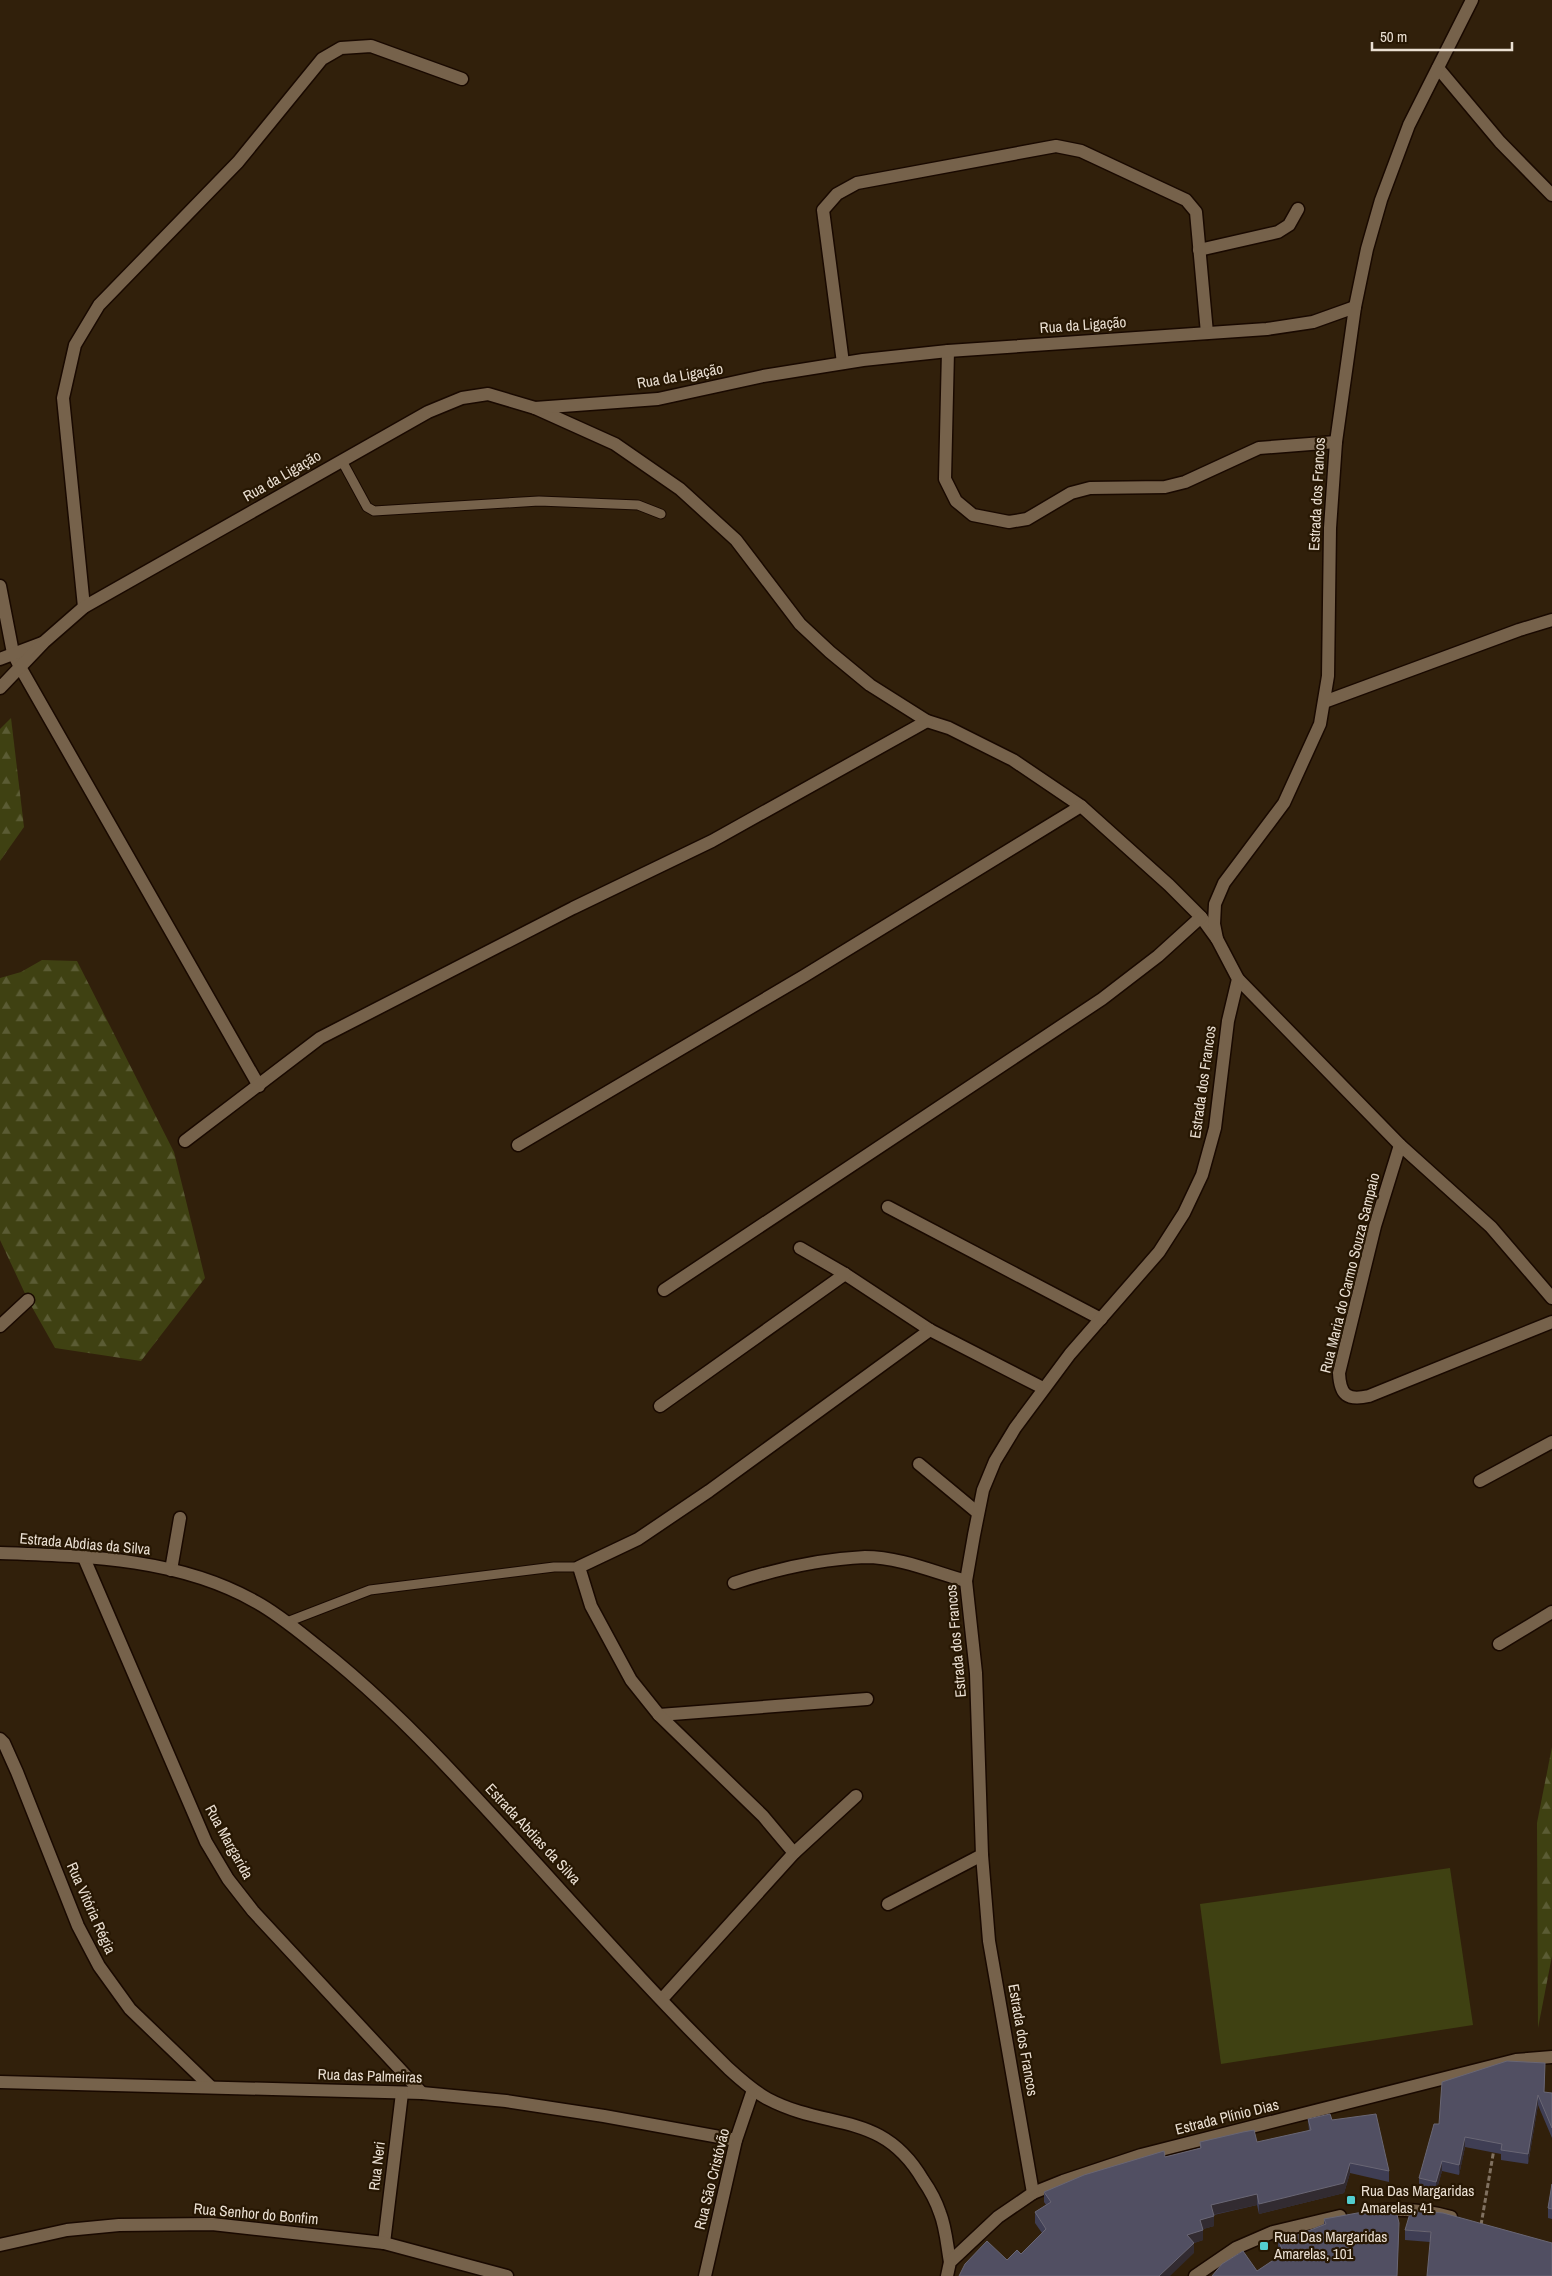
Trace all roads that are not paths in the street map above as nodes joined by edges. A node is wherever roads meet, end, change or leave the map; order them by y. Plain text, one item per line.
1 (1472, 0) edge
2 (1438, 68) junction
3 (462, 79) dead end
4 (1552, 195) edge
5 (1298, 209) dead end
6 (1199, 250) junction
7 (1355, 307) junction
8 (1207, 333) junction
9 (948, 351) junction
10 (843, 364) junction
11 (535, 408) junction
12 (1336, 442) junction
13 (342, 461) junction
14 (660, 514) dead end
15 (0, 586) edge
16 (84, 607) junction
17 (1552, 620) edge
18 (44, 642) junction
19 (13, 653) junction
20 (0, 659) edge
21 (20, 667) junction
22 (0, 688) edge
23 (1324, 702) junction
24 (927, 721) junction
25 (1081, 806) junction
26 (1201, 917) junction
27 (1217, 939) junction
28 (1238, 979) junction
29 (259, 1086) junction
30 (185, 1141) dead end
31 (1400, 1144) junction
32 (518, 1145) dead end
33 (888, 1207) dead end
34 (800, 1248) dead end
35 (845, 1274) junction
36 (664, 1290) dead end
37 (1552, 1298) edge
38 (28, 1300) dead end
39 (1101, 1319) junction
40 (1552, 1322) edge
41 (0, 1326) edge
42 (930, 1330) junction
43 (1043, 1388) junction
44 (660, 1406) dead end
45 (1552, 1442) edge
46 (919, 1464) dead end
47 (1480, 1482) dead end
48 (978, 1514) junction
49 (180, 1518) dead end
50 (0, 1553) edge
51 (84, 1558) junction
52 (579, 1567) junction
53 (171, 1570) junction
54 (966, 1581) junction
55 (734, 1583) dead end
56 (1552, 1612) edge
57 (287, 1622) junction
58 (1499, 1644) dead end
59 (867, 1699) dead end
60 (659, 1715) junction
61 (0, 1739) edge
62 (856, 1796) dead end
63 (794, 1853) junction
64 (982, 1855) junction
65 (888, 1904) dead end
66 (662, 1999) junction
67 (1552, 2057) edge
68 (0, 2082) edge
69 (211, 2087) junction
70 (753, 2090) junction
71 (402, 2093) junction
72 (422, 2093) junction
73 (736, 2140) junction
74 (1033, 2193) junction
75 (1481, 2225) edge
76 (384, 2243) junction
77 (0, 2245) edge
78 (950, 2262) junction
79 (507, 2276) edge
80 (705, 2276) edge
81 (947, 2276) edge
82 (1195, 2276) edge

1 - 2 street, Estrada dos Francos
2 - 4 street
2 - 7 street, Estrada dos Francos
3 - 16 street
5 - 6 street
6 - 8 street
6 - 10 street
7 - 8 street, Rua da Ligação
7 - 12 street, Estrada dos Francos
8 - 9 street, Rua da Ligação
9 - 10 street, Rua da Ligação
9 - 12 street
10 - 11 street, Rua da Ligação
11 - 13 street, Rua da Ligação
11 - 24 street
12 - 23 street, Estrada dos Francos
13 - 14 lane
13 - 16 street, Rua da Ligação
15 - 19 street
16 - 18 street, Rua da Ligação
17 - 23 street
18 - 19 street, Rua da Ligação
18 - 21 street, Rua da Ligação
19 - 20 street, Rua da Ligação
19 - 21 street
21 - 22 street, Rua da Ligação
21 - 29 street
23 - 27 street, Estrada dos Francos
24 - 25 street
24 - 29 street
25 - 26 street
25 - 32 street
26 - 27 street
26 - 36 street
27 - 28 street, Estrada dos Francos
28 - 31 street, Estrada dos Francos
28 - 39 street, Estrada dos Francos
29 - 30 street
31 - 37 street, Estrada dos Francos
31 - 40 street, Rua Maria do Carmo Souza Sampaio
33 - 39 street
34 - 35 street
35 - 42 street
35 - 44 street
38 - 41 street
39 - 43 street, Estrada dos Francos
42 - 43 street
42 - 52 street
43 - 48 street, Estrada dos Francos
45 - 47 street
46 - 48 street
48 - 54 street, Estrada dos Francos
49 - 53 street
50 - 51 street, Estrada Abdias da Silva
51 - 53 street, Estrada Abdias da Silva
51 - 72 street, Rua Margarida
52 - 57 lane
52 - 60 street
53 - 57 street, Estrada Abdias da Silva
54 - 55 street
54 - 64 street, Estrada dos Francos
56 - 58 street
57 - 66 street, Estrada Abdias da Silva
59 - 60 street
60 - 63 street
61 - 69 street, Rua Vitória Régia
62 - 63 street
63 - 66 street
64 - 65 street
64 - 74 street, Estrada dos Francos
66 - 70 street, Estrada Abdias da Silva
67 - 74 street, Estrada Plínio Dias
68 - 69 street, Rua das Palmeiras
69 - 71 street, Rua das Palmeiras
70 - 73 street, Rua São Cristóvão
70 - 78 street, Estrada Abdias da Silva
71 - 72 street, Rua das Palmeiras
71 - 76 street, Rua Neri
72 - 73 street, Rua das Palmeiras
73 - 80 street, Rua São Cristóvão
74 - 78 street, Estrada Plínio Dias
75 - 82 street
76 - 77 street, Rua Senhor do Bonfim
76 - 79 street, Rua Senhor do Bonfim
78 - 81 street

